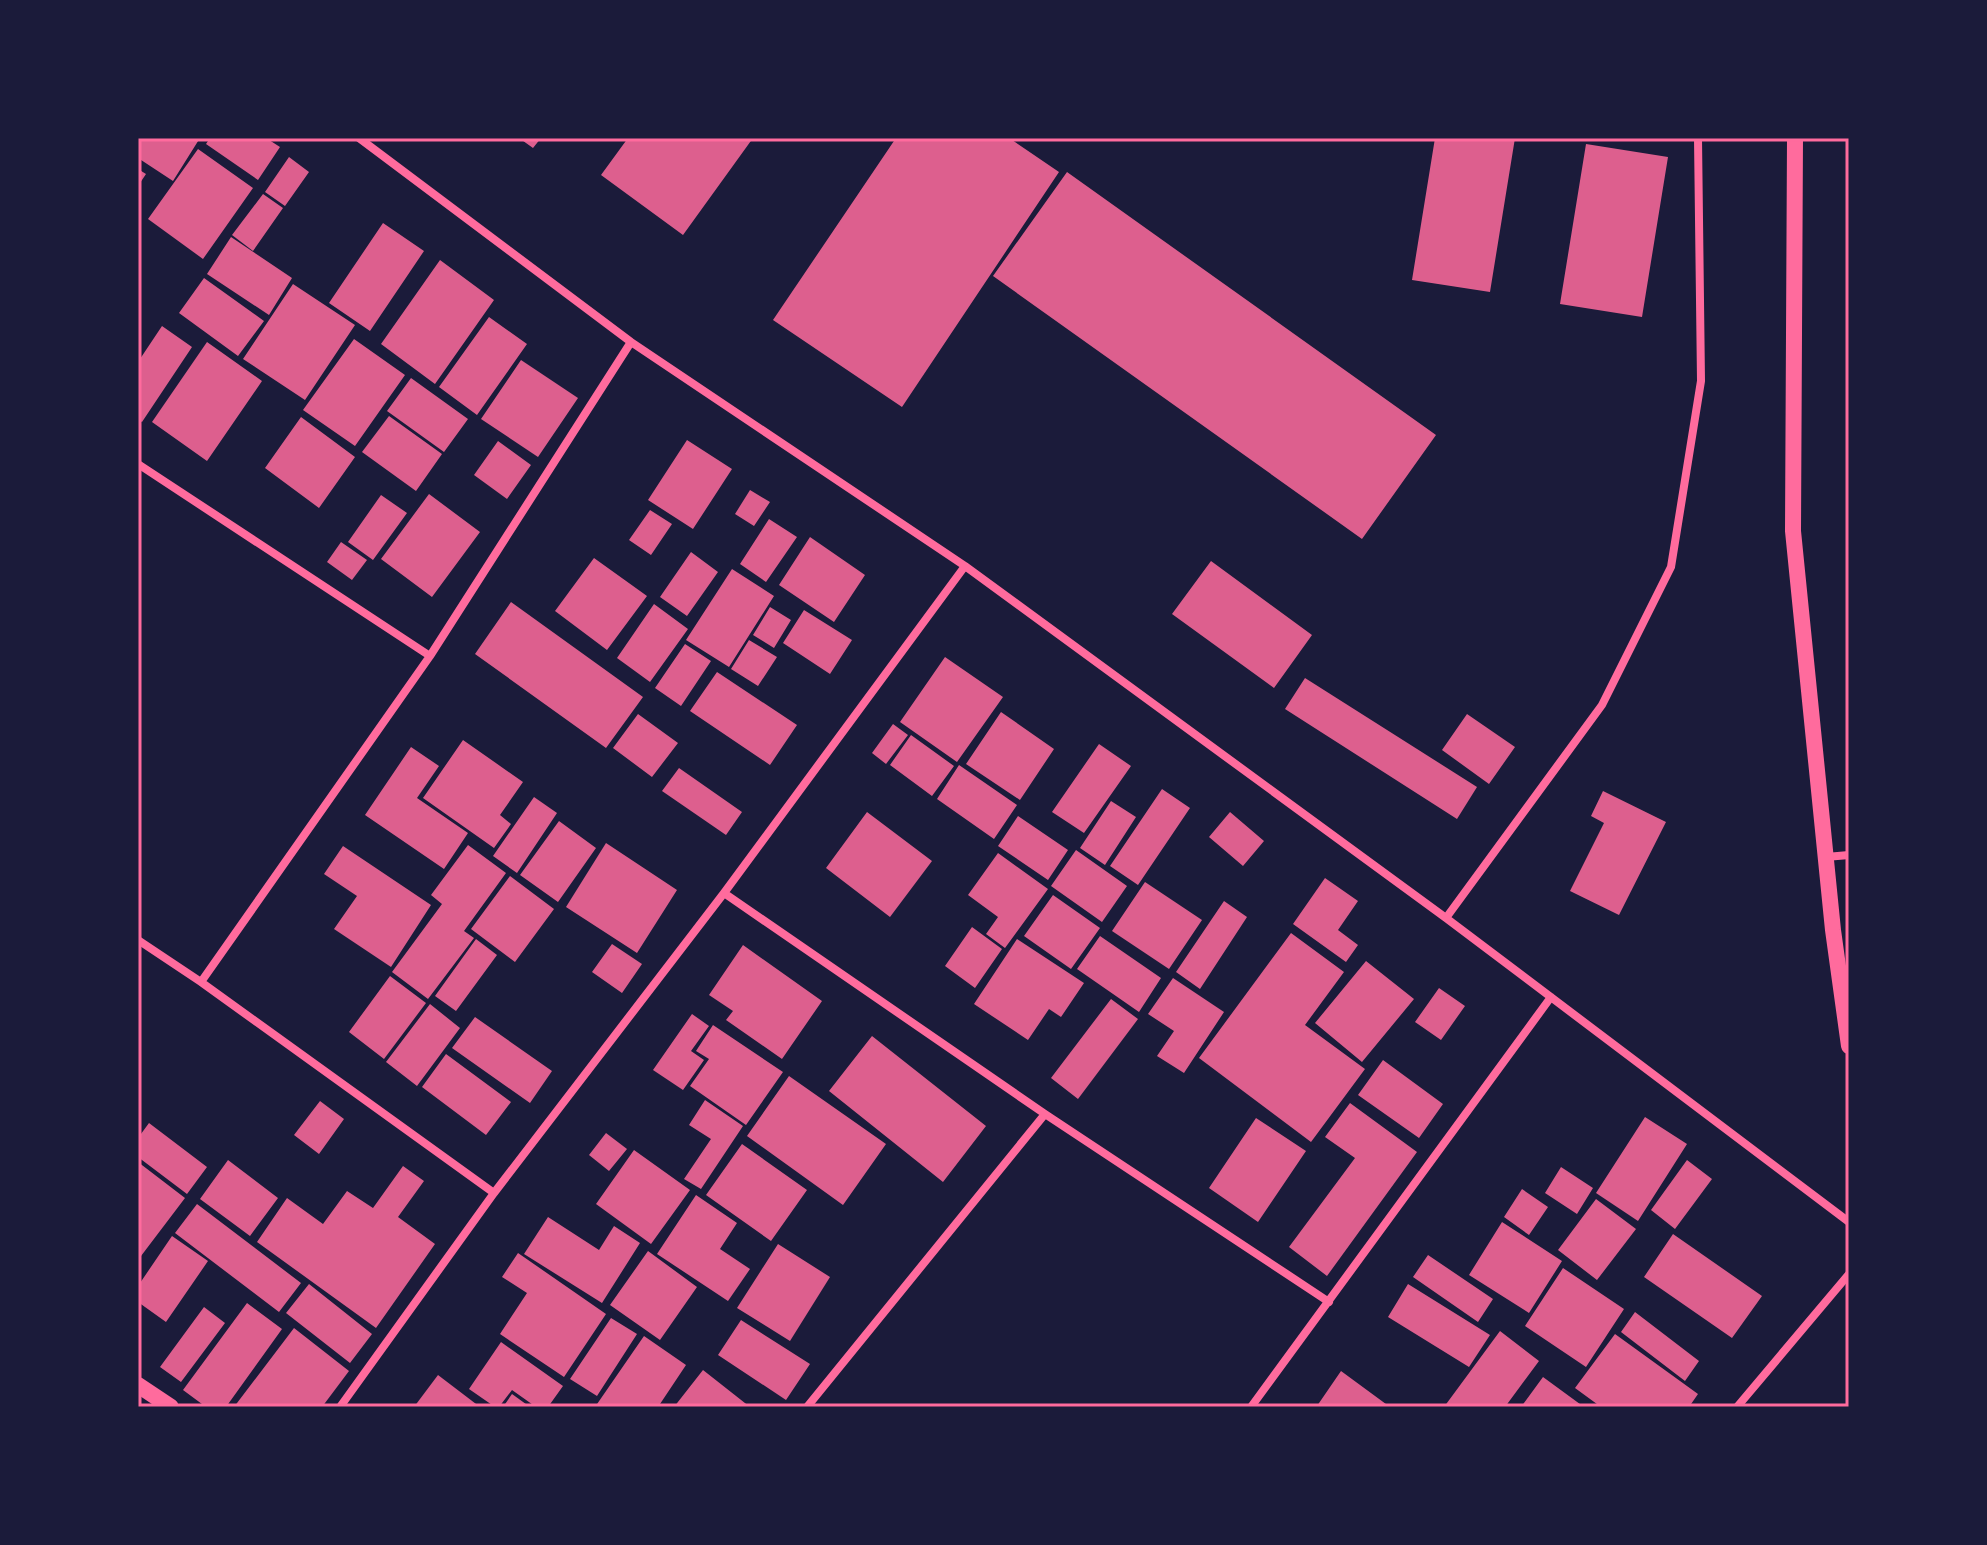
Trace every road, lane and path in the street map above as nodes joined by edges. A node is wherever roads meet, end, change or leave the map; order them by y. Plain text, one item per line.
1 (359, 138) edge
2 (1698, 138) edge
3 (1795, 138) edge
4 (631, 342) junction
5 (138, 464) edge
6 (965, 566) junction
7 (430, 656) junction
8 (1849, 855) edge
9 (1826, 857) junction
10 (724, 893) junction
11 (1446, 918) junction
12 (138, 940) edge
13 (201, 982) junction
14 (1551, 997) junction
15 (1849, 1046) edge
16 (1045, 1114) junction
17 (494, 1193) junction
18 (1849, 1222) edge
19 (1849, 1274) edge
20 (1329, 1302) junction
21 (138, 1385) edge
22 (171, 1407) edge
23 (340, 1407) edge
24 (807, 1407) edge
25 (1251, 1407) edge
26 (1737, 1407) edge

1 - 4 street
2 - 11 street
3 - 9 main road
4 - 6 street
4 - 7 street
5 - 7 street
6 - 10 street
6 - 11 street
7 - 13 street
8 - 9 street
9 - 15 main road
10 - 16 street
10 - 17 street
11 - 14 street
12 - 13 street
13 - 17 street
14 - 18 street
14 - 20 street
16 - 20 street
16 - 24 street
17 - 23 street
19 - 26 street
20 - 25 street
21 - 22 main road

